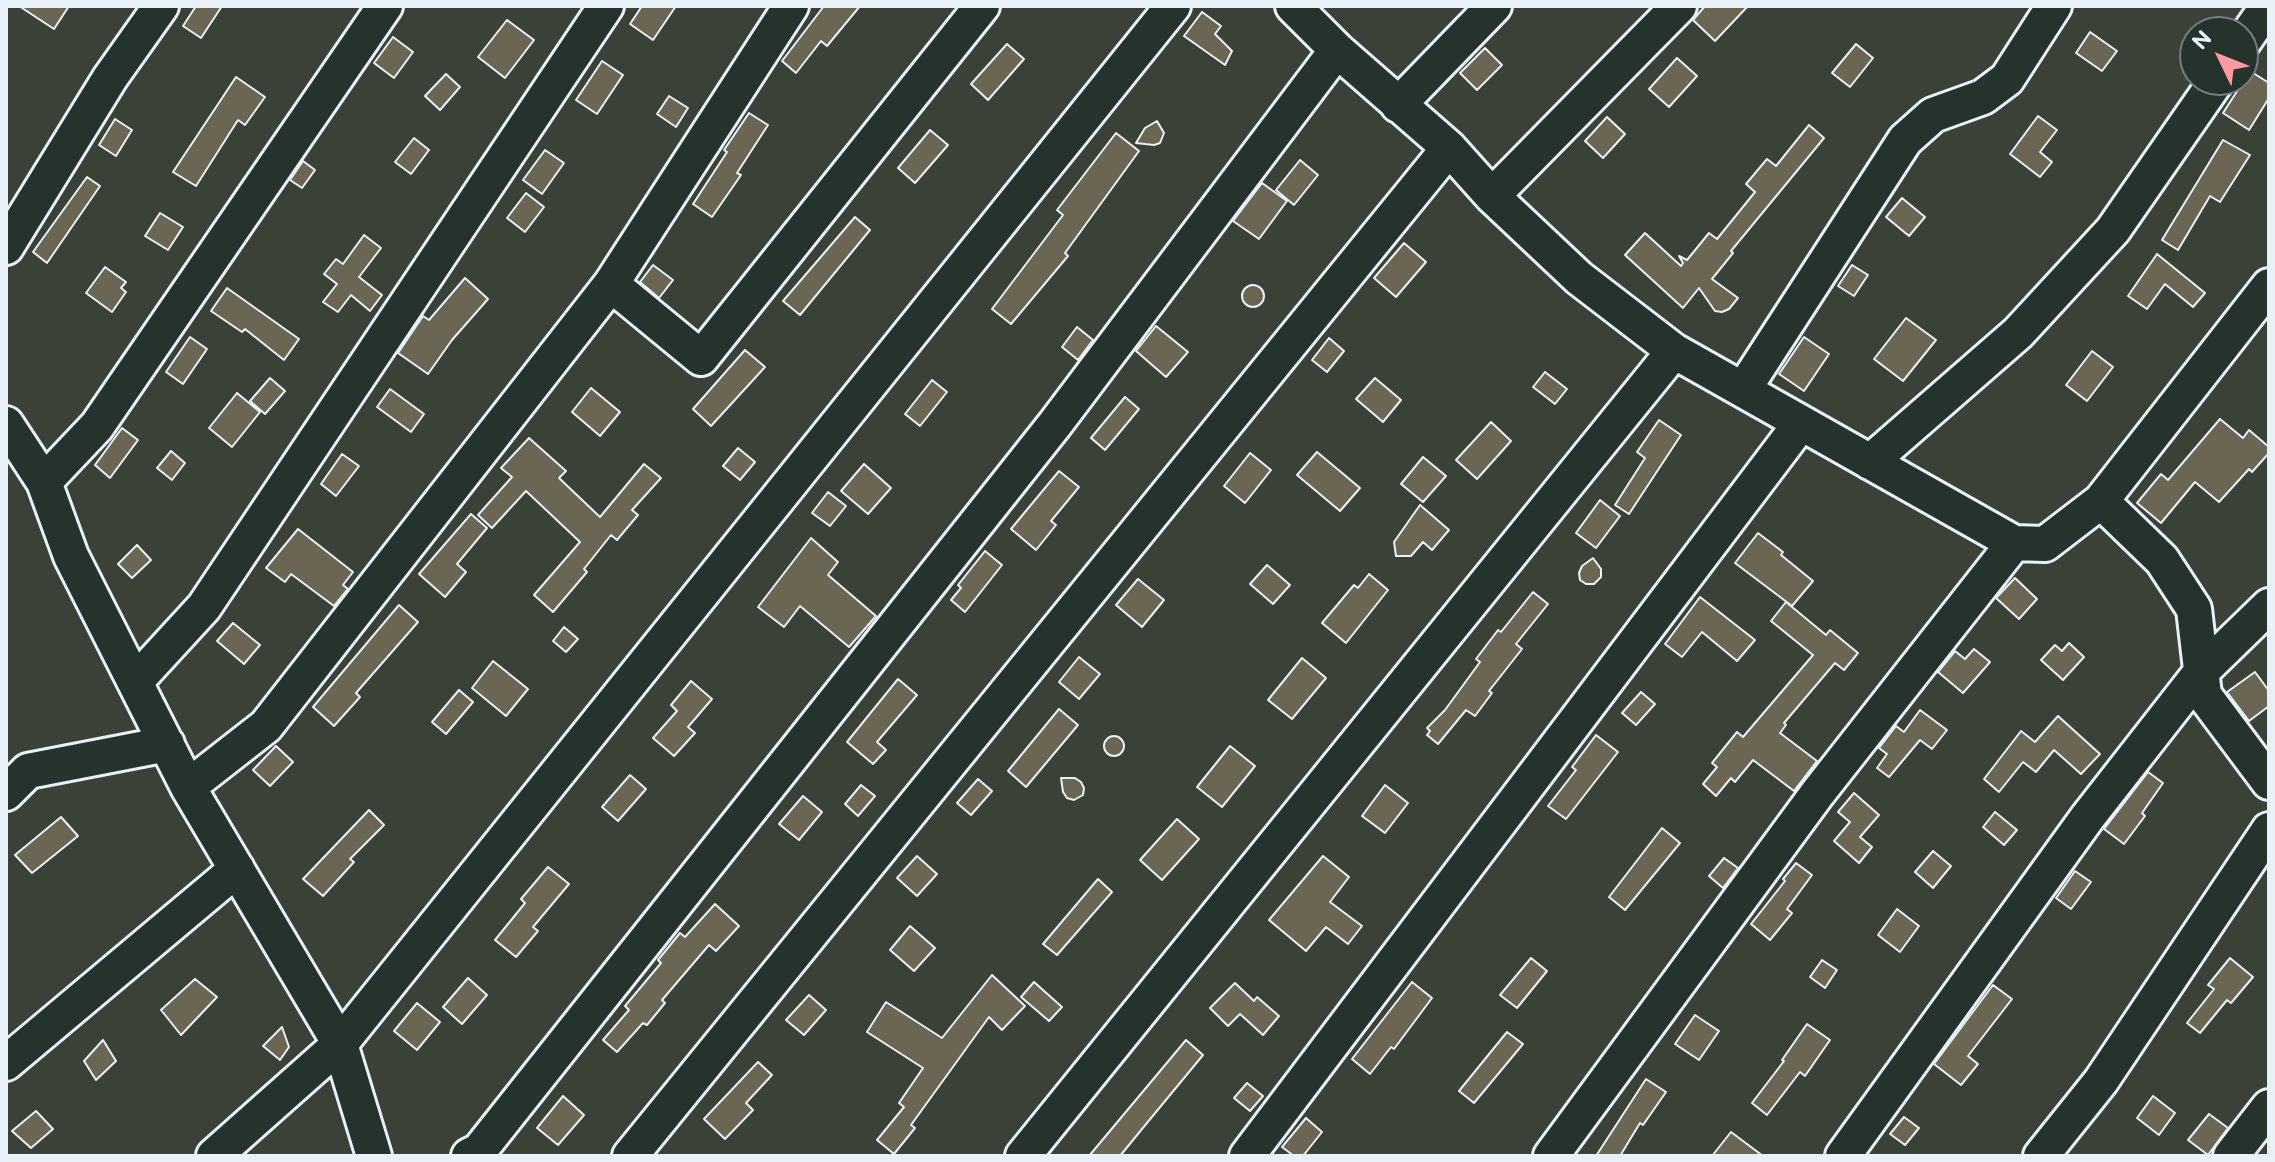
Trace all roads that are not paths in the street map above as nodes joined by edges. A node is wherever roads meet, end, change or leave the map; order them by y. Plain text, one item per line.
1 (161, 6) edge
2 (385, 6) edge
3 (606, 6) edge
4 (791, 6) edge
5 (982, 6) edge
6 (1173, 6) edge
7 (1293, 6) edge
8 (1494, 6) edge
9 (1679, 6) edge
10 (2054, 6) edge
11 (1337, 50) junction
12 (2206, 96) edge
13 (1398, 105) junction
14 (1449, 148) junction
15 (1492, 196) junction
16 (6, 247) edge
17 (611, 284) junction
18 (2269, 286) edge
19 (1674, 351) junction
20 (1743, 390) junction
21 (1801, 423) junction
22 (6, 424) edge
23 (1870, 462) junction
24 (44, 482) junction
25 (2101, 501) junction
26 (2014, 543) junction
27 (2269, 606) edge
28 (2201, 672) junction
29 (136, 681) junction
30 (167, 744) junction
31 (2269, 782) edge
32 (188, 787) junction
33 (6, 793) edge
34 (2269, 830) edge
35 (237, 869) junction
36 (340, 1044) junction
37 (6, 1063) edge
38 (2269, 1107) edge
39 (214, 1156) edge
40 (374, 1156) edge
41 (469, 1156) edge
42 (630, 1156) edge
43 (1023, 1156) edge
44 (1247, 1156) edge
45 (1551, 1156) edge
46 (1843, 1156) edge
47 (2041, 1156) edge
48 (2231, 1156) edge

1 - 16 street
2 - 24 street
3 - 29 street
4 - 17 street
5 - 17 street
6 - 36 street
7 - 11 street
8 - 13 street
9 - 15 street
10 - 20 street
11 - 13 street
11 - 41 street
12 - 23 street
13 - 14 street
14 - 15 street
14 - 42 street
15 - 19 street
17 - 32 street
18 - 25 street
19 - 20 street
19 - 43 street
20 - 21 street
21 - 23 street
21 - 44 street
22 - 24 street
23 - 26 street
24 - 29 street
25 - 26 street
25 - 28 street
26 - 45 street
27 - 28 street
28 - 31 street
28 - 46 street
29 - 30 street
30 - 32 street
30 - 33 street
32 - 35 street
34 - 47 street
35 - 36 street
35 - 37 street
36 - 39 street
36 - 40 street
38 - 48 street

